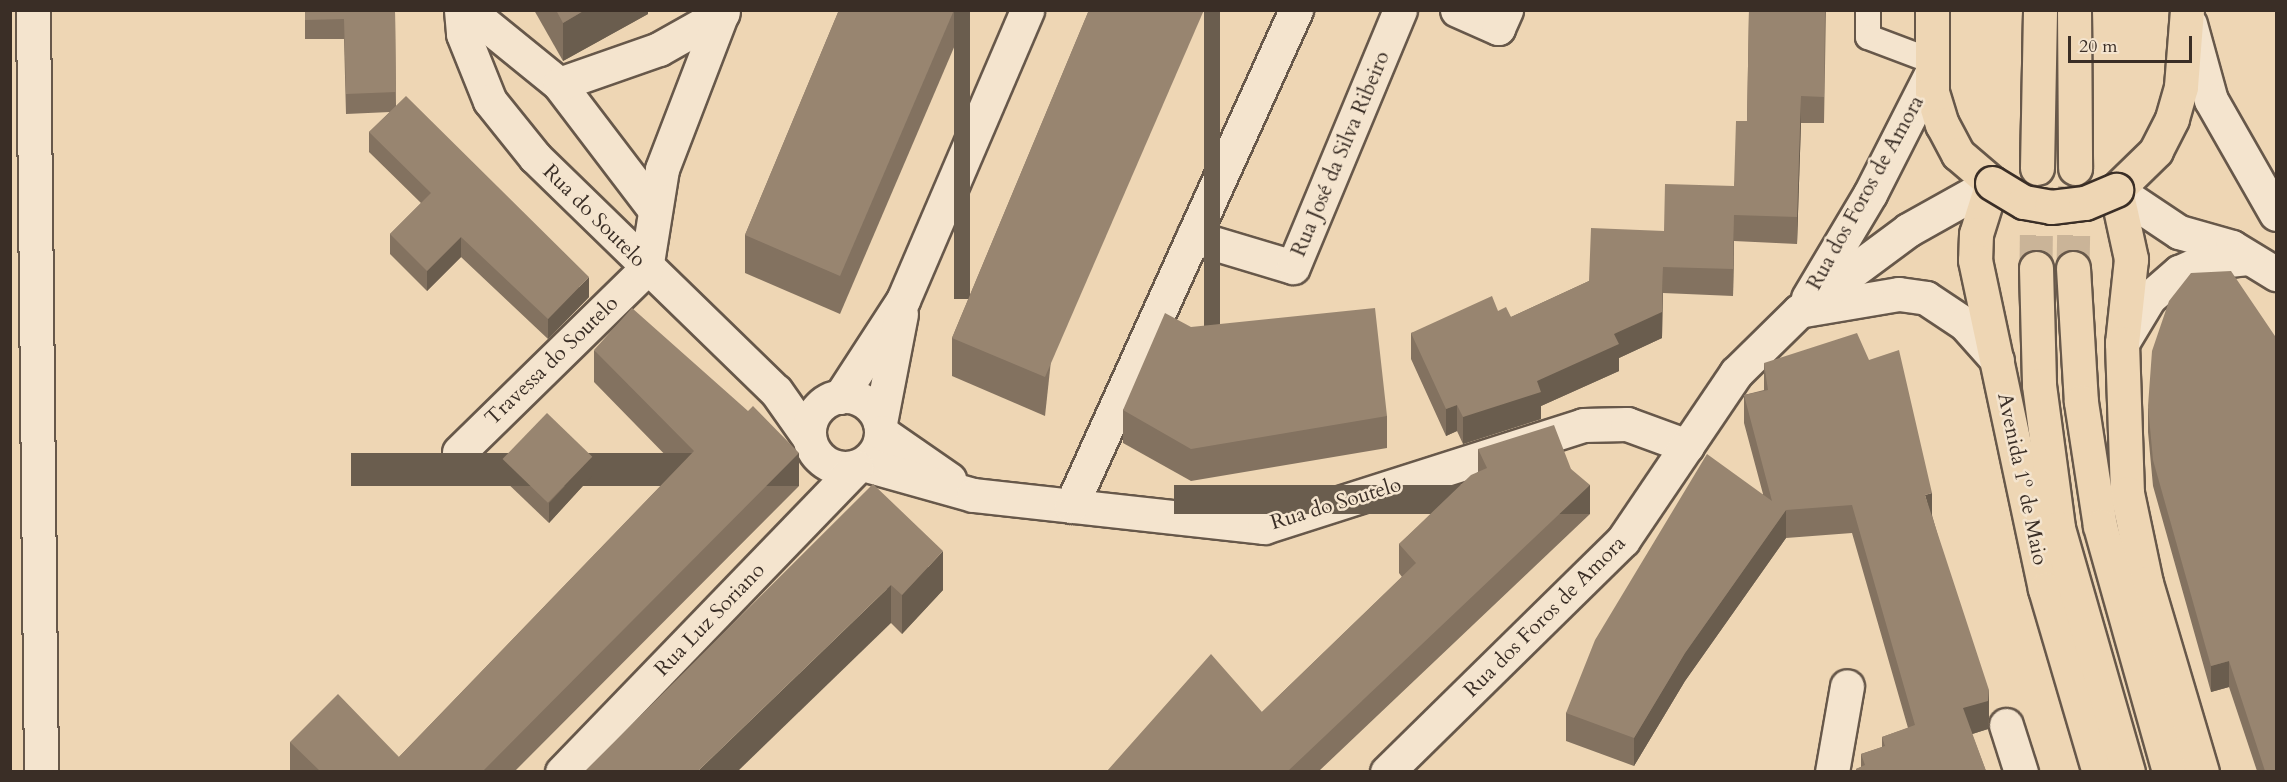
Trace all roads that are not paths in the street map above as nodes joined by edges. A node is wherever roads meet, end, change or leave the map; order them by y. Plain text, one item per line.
1 (33, 10) edge
2 (461, 10) edge
3 (468, 10) edge
4 (1027, 10) edge
5 (1296, 10) edge
6 (1401, 10) edge
7 (1457, 10) edge
8 (1506, 10) edge
9 (1868, 10) edge
10 (1932, 10) edge
11 (2040, 10) edge
12 (2074, 10) edge
13 (2187, 11) edge
14 (723, 12) edge
15 (1931, 68) junction
16 (559, 84) junction
17 (2037, 168) tunnel mouth
18 (2075, 168) tunnel mouth
19 (1992, 183) junction
20 (2116, 190) junction
21 (655, 210) junction
22 (2277, 214) edge
23 (1193, 237) junction
24 (2264, 266) edge
25 (646, 268) junction
26 (2036, 268) tunnel mouth
27 (2073, 268) tunnel mouth
28 (903, 300) junction
29 (1800, 311) junction
30 (2122, 343) junction
31 (1997, 360) junction
32 (776, 391) junction
33 (836, 398) junction
34 (881, 428) junction
35 (809, 438) junction
36 (1687, 446) junction
37 (459, 453) dead end
38 (860, 465) junction
39 (973, 495) junction
40 (1071, 506) junction
41 (1847, 686) dead end
42 (2006, 726) dead end
43 (41, 771) edge
44 (562, 771) edge
45 (1387, 771) edge
46 (1832, 771) edge
47 (2020, 771) edge
48 (2099, 771) edge
49 (2128, 771) edge
50 (2169, 771) edge
51 (2202, 771) edge

1 - 43 street
2 - 25 street, Rua do Soutelo
3 - 16 street
4 - 28 street
5 - 23 street
6 - 23 street, Rua José da Silva Ribeiro
7 - 8 street
9 - 15 lane
10 - 15 main road
11 - 17 main road
12 - 18 main road
13 - 20 main road
13 - 22 street
14 - 16 street
14 - 21 street
15 - 19 main road
15 - 29 street, Rua dos Foros de Amora
16 - 21 street
19 - 20 main road, bridge
19 - 29 street, Rua dos Foros de Amora
19 - 31 main road, Avenida 1º de Maio
20 - 24 street
20 - 30 main road
21 - 25 street
23 - 40 street
24 - 30 street
25 - 32 street, Rua do Soutelo
25 - 37 street, Travessa do Soutelo
26 - 49 main road
27 - 50 main road
28 - 33 street
28 - 34 street
29 - 31 street, Rua dos Foros de Amora
29 - 36 street, Rua dos Foros de Amora
30 - 51 main road
31 - 48 main road, Avenida 1º de Maio
32 - 33 street
32 - 35 street, Rua do Soutelo
33 - 34 street
33 - 35 street
34 - 38 street
34 - 39 street
35 - 38 street
36 - 40 street, Rua do Soutelo
36 - 45 street, Rua dos Foros de Amora
38 - 39 street
38 - 44 street, Rua Luz Soriano
39 - 40 street, Rua do Soutelo
41 - 46 street
42 - 47 street

